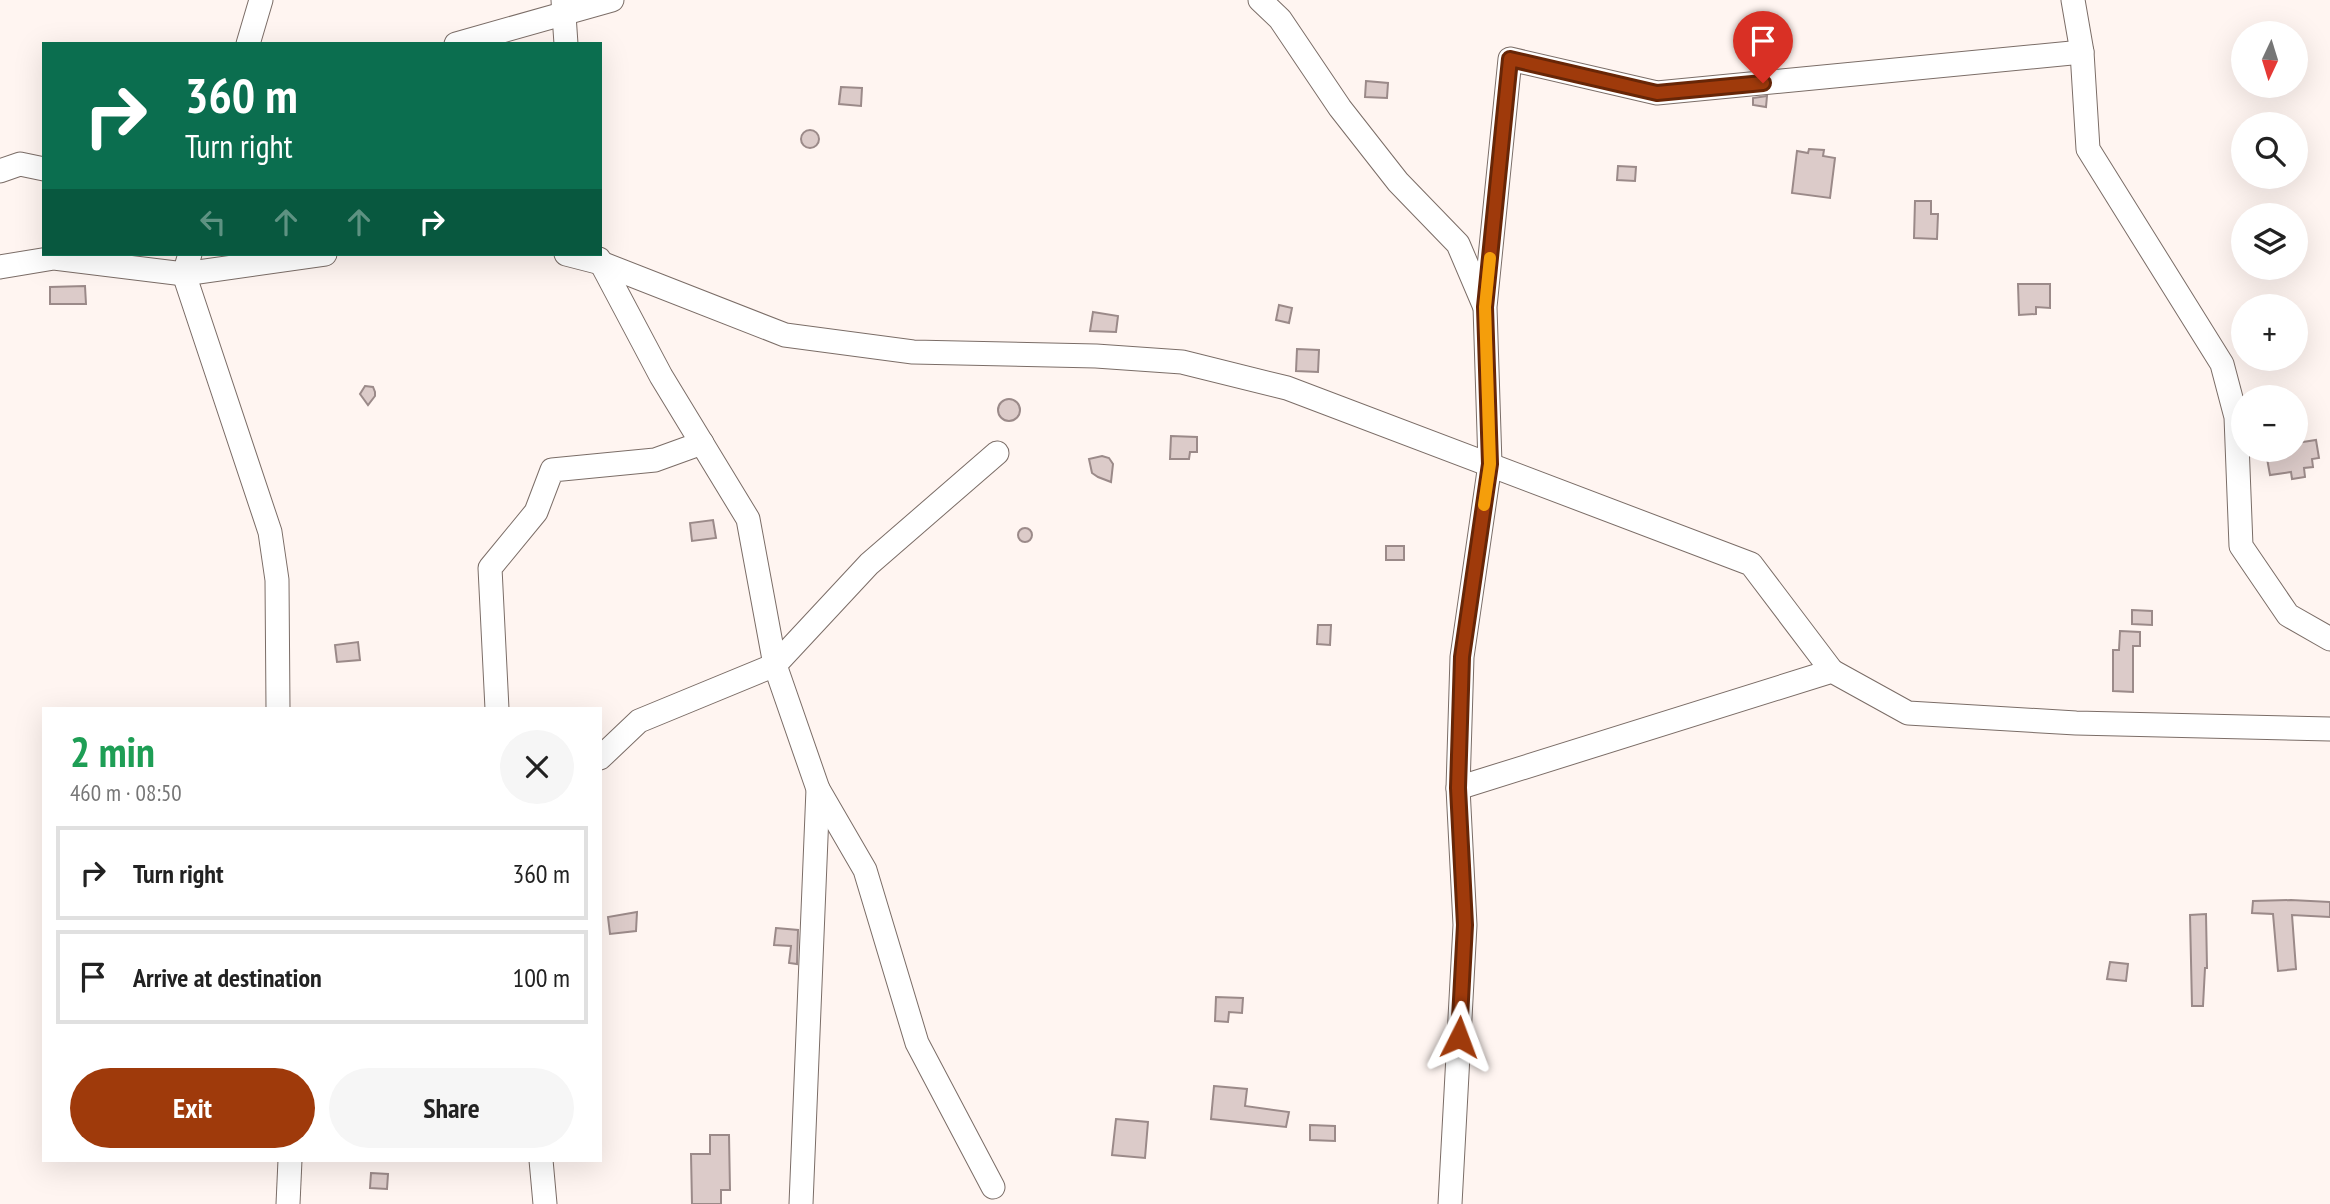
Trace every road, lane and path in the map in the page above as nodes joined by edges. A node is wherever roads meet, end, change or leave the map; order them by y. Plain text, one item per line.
1 (261, 0) edge
2 (612, 0) edge
3 (1260, 0) edge
4 (2073, 0) edge
5 (560, 4) edge
6 (249, 42) edge
7 (461, 42) edge
8 (566, 42) edge
9 (2082, 52) junction
10 (42, 169) edge
11 (0, 171) edge
12 (297, 256) edge
13 (599, 258) edge
14 (187, 264) edge
15 (0, 267) edge
16 (1485, 307) junction
17 (702, 443) junction
18 (997, 453) dead end
19 (1490, 464) junction
20 (2330, 639) edge
21 (775, 665) junction
22 (1832, 671) junction
23 (278, 707) edge
24 (497, 707) edge
25 (2330, 729) edge
26 (602, 756) edge
27 (1458, 788) junction
28 (818, 789) junction
29 (290, 1162) edge
30 (541, 1162) edge
31 (993, 1187) dead end
32 (288, 1204) edge
33 (545, 1204) edge
34 (802, 1204) edge
35 (1450, 1204) edge

1 - 6 street
2 - 5 street
3 - 16 street
4 - 9 street
5 - 7 street
5 - 8 street
9 - 16 street
9 - 20 street
10 - 11 street
12 - 14 street
13 - 17 street
13 - 19 street
14 - 15 street
14 - 23 street
16 - 19 street
17 - 21 street
17 - 24 street
18 - 21 street
19 - 22 street
19 - 27 street
21 - 26 street
21 - 28 street
22 - 25 street
22 - 27 street
27 - 35 street
28 - 31 street
28 - 34 street
29 - 32 street
30 - 33 street

